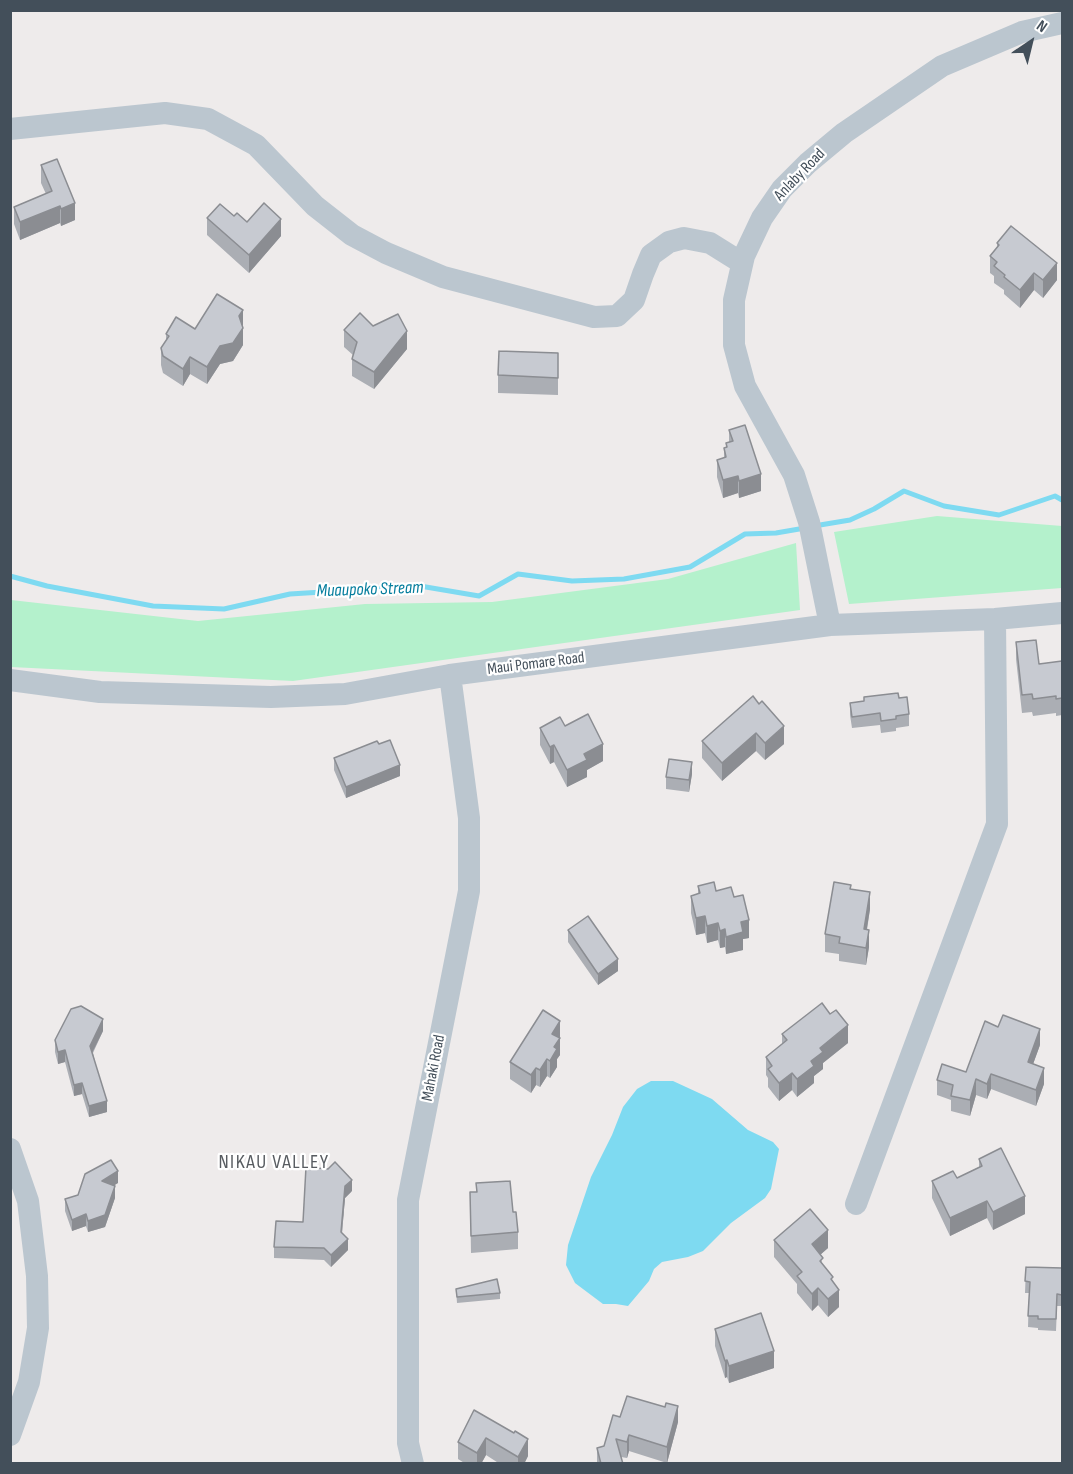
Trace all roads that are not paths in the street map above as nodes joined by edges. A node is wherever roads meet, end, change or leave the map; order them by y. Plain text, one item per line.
1 (1062, 23) edge
2 (10, 129) edge
3 (742, 263) junction
4 (1062, 613) edge
5 (995, 619) junction
6 (830, 625) junction
7 (450, 675) junction
8 (10, 680) edge
9 (10, 1149) edge
10 (856, 1204) dead end
11 (10, 1435) edge
12 (413, 1464) edge

1 - 3 street, Anlaby Road
2 - 3 street
3 - 6 street, Anlaby Road
4 - 5 street, Maui Pomare Road
5 - 6 street, Maui Pomare Road
5 - 10 street
6 - 7 street, Maui Pomare Road
7 - 8 street, Maui Pomare Road
7 - 12 street, Mahaki Road
9 - 11 street

